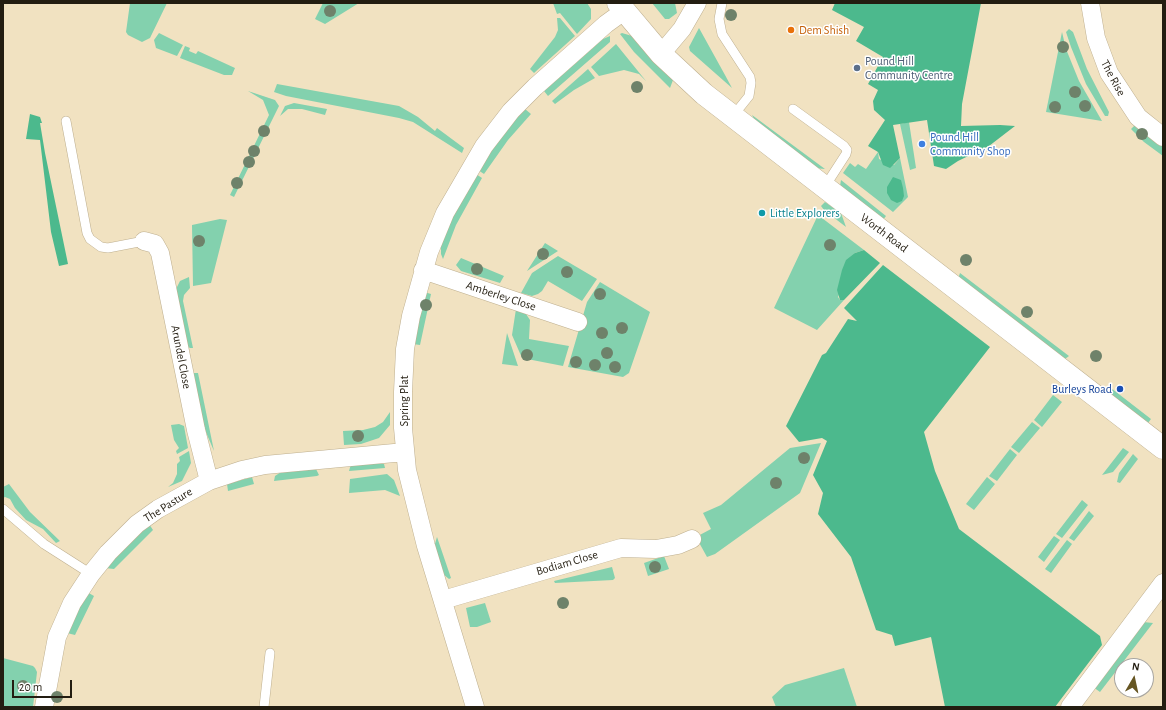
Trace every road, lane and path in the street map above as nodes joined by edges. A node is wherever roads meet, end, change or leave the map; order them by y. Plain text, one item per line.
1 (697, 3) edge
2 (722, 3) edge
3 (1090, 3) edge
4 (621, 7) edge
5 (661, 54) junction
6 (793, 109) dead end
7 (732, 117) junction
8 (66, 121) dead end
9 (1163, 137) edge
10 (824, 188) junction
11 (144, 241) joint
12 (423, 270) junction
13 (578, 322) dead end
14 (1163, 448) edge
15 (405, 452) junction
16 (209, 480) junction
17 (3, 509) edge
18 (692, 539) dead end
19 (91, 574) junction
20 (1163, 583) edge
21 (443, 600) junction
22 (270, 653) dead end
23 (1073, 706) edge
24 (44, 707) edge
25 (264, 707) edge
26 (474, 707) edge

1 - 5 street
2 - 7 lane
3 - 9 street, The Rise
4 - 5 street, Worth Road
4 - 12 street, Spring Plat
5 - 7 street, Worth Road
6 - 10 lane
7 - 10 street, Worth Road
8 - 11 lane
10 - 14 street, Worth Road
11 - 16 street, Arundel Close
12 - 13 street, Amberley Close
12 - 15 street, Spring Plat
15 - 16 street, The Pasture
15 - 21 street, Spring Plat
16 - 19 street, The Pasture
17 - 19 lane
18 - 21 street, Bodiam Close
19 - 24 street, The Pasture
20 - 23 street
21 - 26 street, Spring Plat
22 - 25 lane

